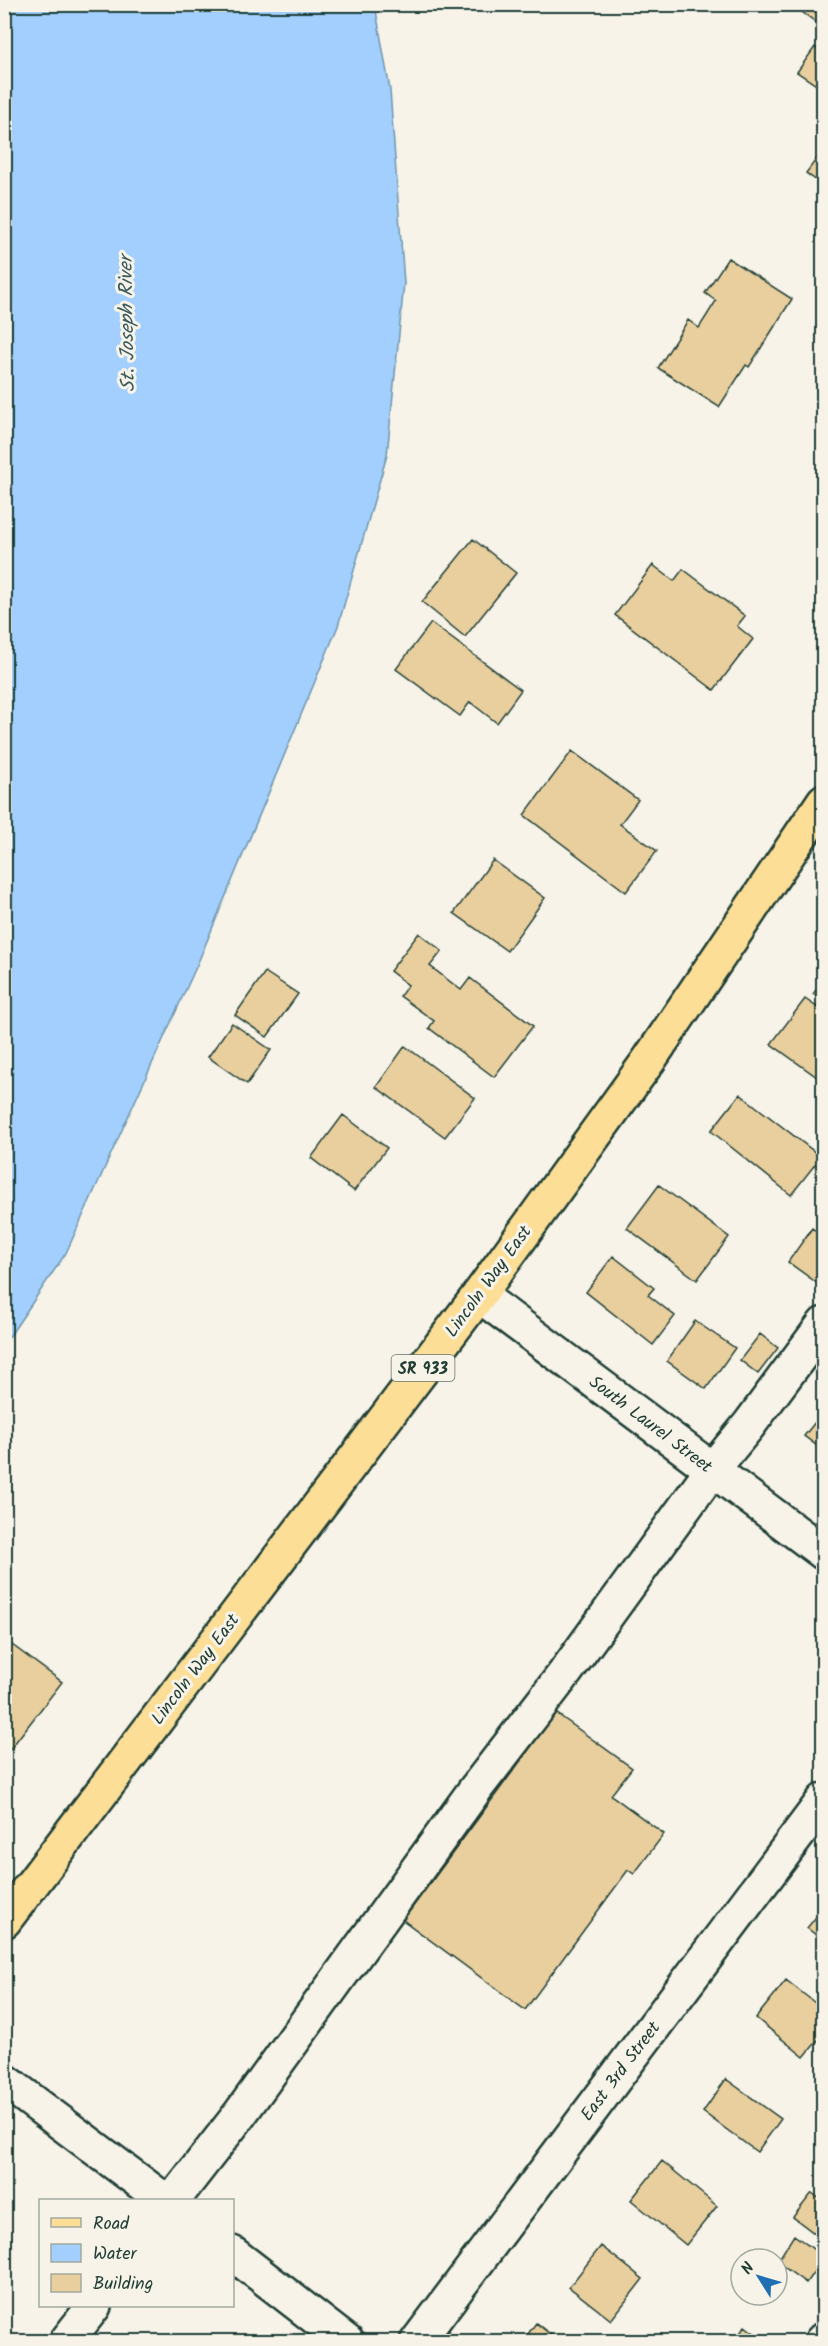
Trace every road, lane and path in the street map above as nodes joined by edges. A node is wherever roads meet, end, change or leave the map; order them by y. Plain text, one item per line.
1 (824, 801) edge
2 (479, 1295) junction
3 (824, 1324) edge
4 (712, 1470) junction
5 (824, 1553) edge
6 (824, 1800) edge
7 (4, 1921) edge
8 (4, 2080) edge
9 (163, 2199) edge
10 (174, 2199) edge
11 (234, 2255) edge
12 (92, 2307) edge
13 (66, 2342) edge
14 (346, 2342) edge
15 (417, 2342) edge

1 - 2 main road, Lincoln Way East / SR 933
2 - 4 street, South Laurel Street
2 - 7 main road, Lincoln Way East / SR 933
3 - 4 street
4 - 5 street, South Laurel Street
4 - 10 street
6 - 15 street, East 3rd Street
8 - 9 street
11 - 14 street
12 - 13 street

